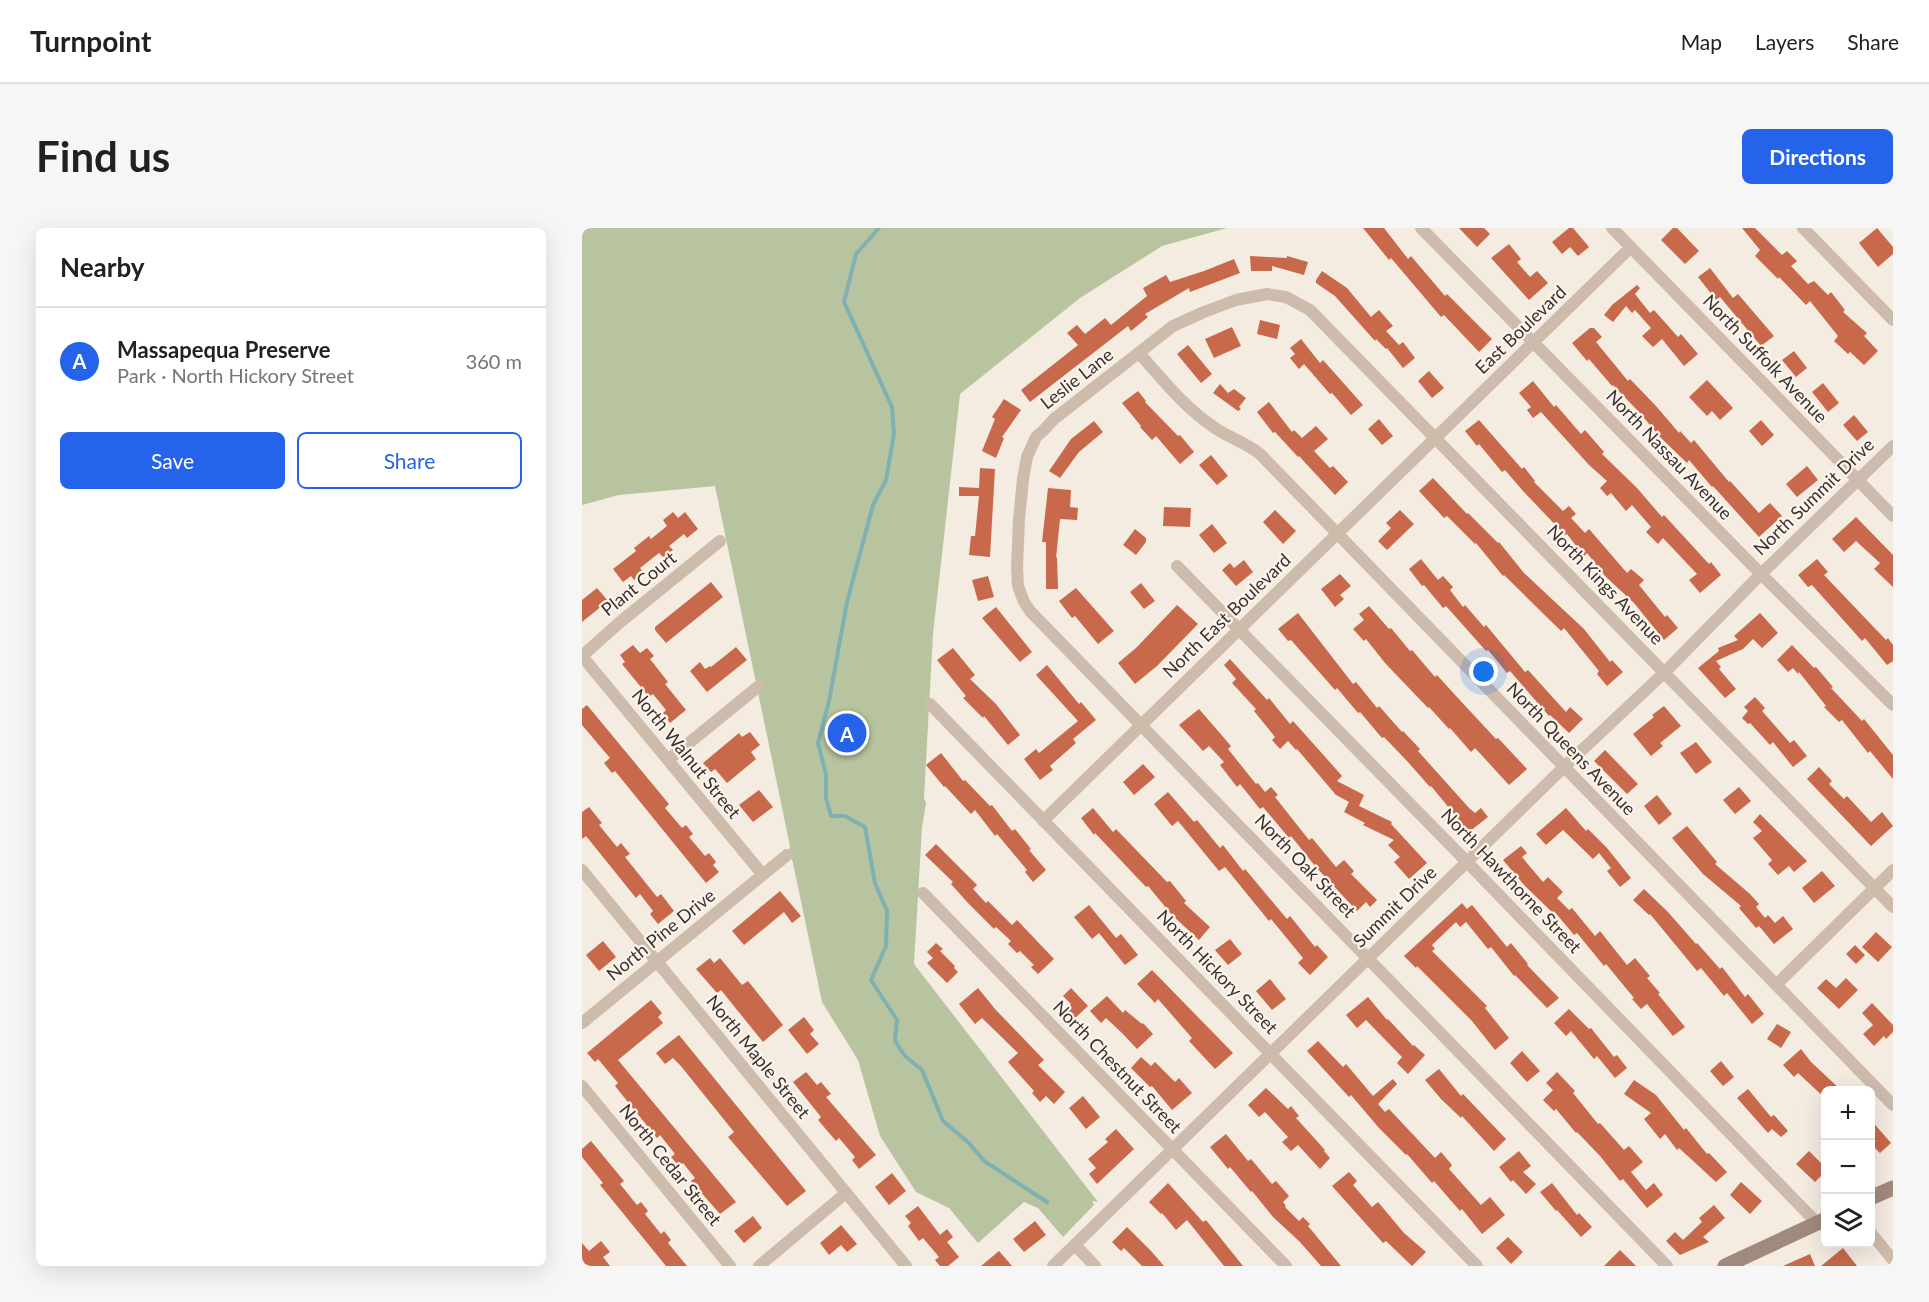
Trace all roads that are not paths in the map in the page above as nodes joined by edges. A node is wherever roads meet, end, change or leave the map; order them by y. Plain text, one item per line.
1 (1421, 228) edge
2 (1612, 228) edge
3 (1803, 228) edge
4 (1631, 247) junction
5 (1286, 297) joint
6 (1893, 320) edge
7 (1533, 343) junction
8 (1139, 353) junction
9 (1435, 438) junction
10 (1893, 446) edge
11 (1858, 480) junction
12 (1893, 516) edge
13 (1337, 534) junction
14 (720, 541) dead end
15 (1177, 566) dead end
16 (1761, 574) junction
17 (1020, 592) joint
18 (1239, 629) junction
19 (582, 656) edge
20 (1665, 672) junction
21 (759, 686) dead end
22 (930, 705) dead end
23 (1893, 705) edge
24 (1141, 725) junction
25 (668, 760) junction
26 (1564, 767) junction
27 (1043, 821) junction
28 (787, 855) dead end
29 (1467, 862) junction
30 (582, 870) edge
31 (1893, 870) edge
32 (763, 875) junction
33 (1875, 888) junction
34 (923, 893) dead end
35 (1893, 907) edge
36 (1369, 958) junction
37 (656, 962) junction
38 (1777, 984) junction
39 (582, 1023) edge
40 (1270, 1053) junction
41 (582, 1086) edge
42 (1893, 1105) edge
43 (1173, 1149) junction
44 (1893, 1188) edge
45 (846, 1192) junction
46 (1875, 1196) edge
47 (1821, 1221) edge
48 (1875, 1238) edge
49 (1075, 1245) junction
50 (1893, 1260) edge
51 (730, 1266) edge
52 (759, 1266) edge
53 (906, 1266) edge
54 (1053, 1266) edge
55 (1095, 1266) edge
56 (1286, 1266) edge
57 (1477, 1266) edge
58 (1667, 1266) edge
59 (1725, 1266) edge

1 - 7 street, North Nassau Avenue
2 - 4 street, North Suffolk Avenue
3 - 6 street
4 - 7 street, East Boulevard
4 - 11 street, North Suffolk Avenue
5 - 8 street, Leslie Lane
5 - 9 street, North Kings Avenue
7 - 9 street, East Boulevard
7 - 16 street, North Nassau Avenue
8 - 13 street, North Queens Avenue
8 - 17 street, Leslie Lane
9 - 13 street, North East Boulevard
9 - 20 street, North Kings Avenue
10 - 11 street, North Summit Drive
11 - 12 street, North Suffolk Avenue
11 - 16 street, North Summit Drive
13 - 18 street, North East Boulevard
13 - 26 street, North Queens Avenue
14 - 19 street, Plant Court
15 - 18 street, North Hawthorne Street
16 - 20 street, Summit Drive
16 - 23 street, North Nassau Avenue
17 - 24 street, North Oak Street
18 - 24 street, North East Boulevard
18 - 29 street, North Hawthorne Street
19 - 25 street, North Walnut Street
20 - 26 street, Summit Drive
20 - 33 street, North Kings Avenue
21 - 25 street
22 - 27 street, North Hickory Street
24 - 27 street, North East Boulevard
24 - 36 street, North Oak Street
25 - 32 street, North Walnut Street
26 - 29 street, Summit Drive
26 - 38 street, North Queens Avenue
27 - 40 street, North Hickory Street
28 - 32 street, North Pine Drive
29 - 36 street, Summit Drive
29 - 47 street, North Hawthorne Street
30 - 37 street, North Maple Street
31 - 33 street
32 - 37 street, North Pine Drive
33 - 35 street, North Kings Avenue
33 - 38 street
34 - 43 street, North Chestnut Street
36 - 40 street, Summit Drive
36 - 58 street, North Oak Street
37 - 39 street, North Pine Drive
37 - 45 street, North Maple Street
38 - 42 street, North Queens Avenue
40 - 43 street, Summit Drive
40 - 57 street, North Hickory Street
41 - 51 street, North Cedar Street
43 - 49 street, Summit Drive
43 - 56 street, North Chestnut Street
44 - 46 main road
45 - 52 street
45 - 53 street, North Maple Street
47 - 59 main road
48 - 50 street
49 - 54 street, Summit Drive
49 - 55 street

